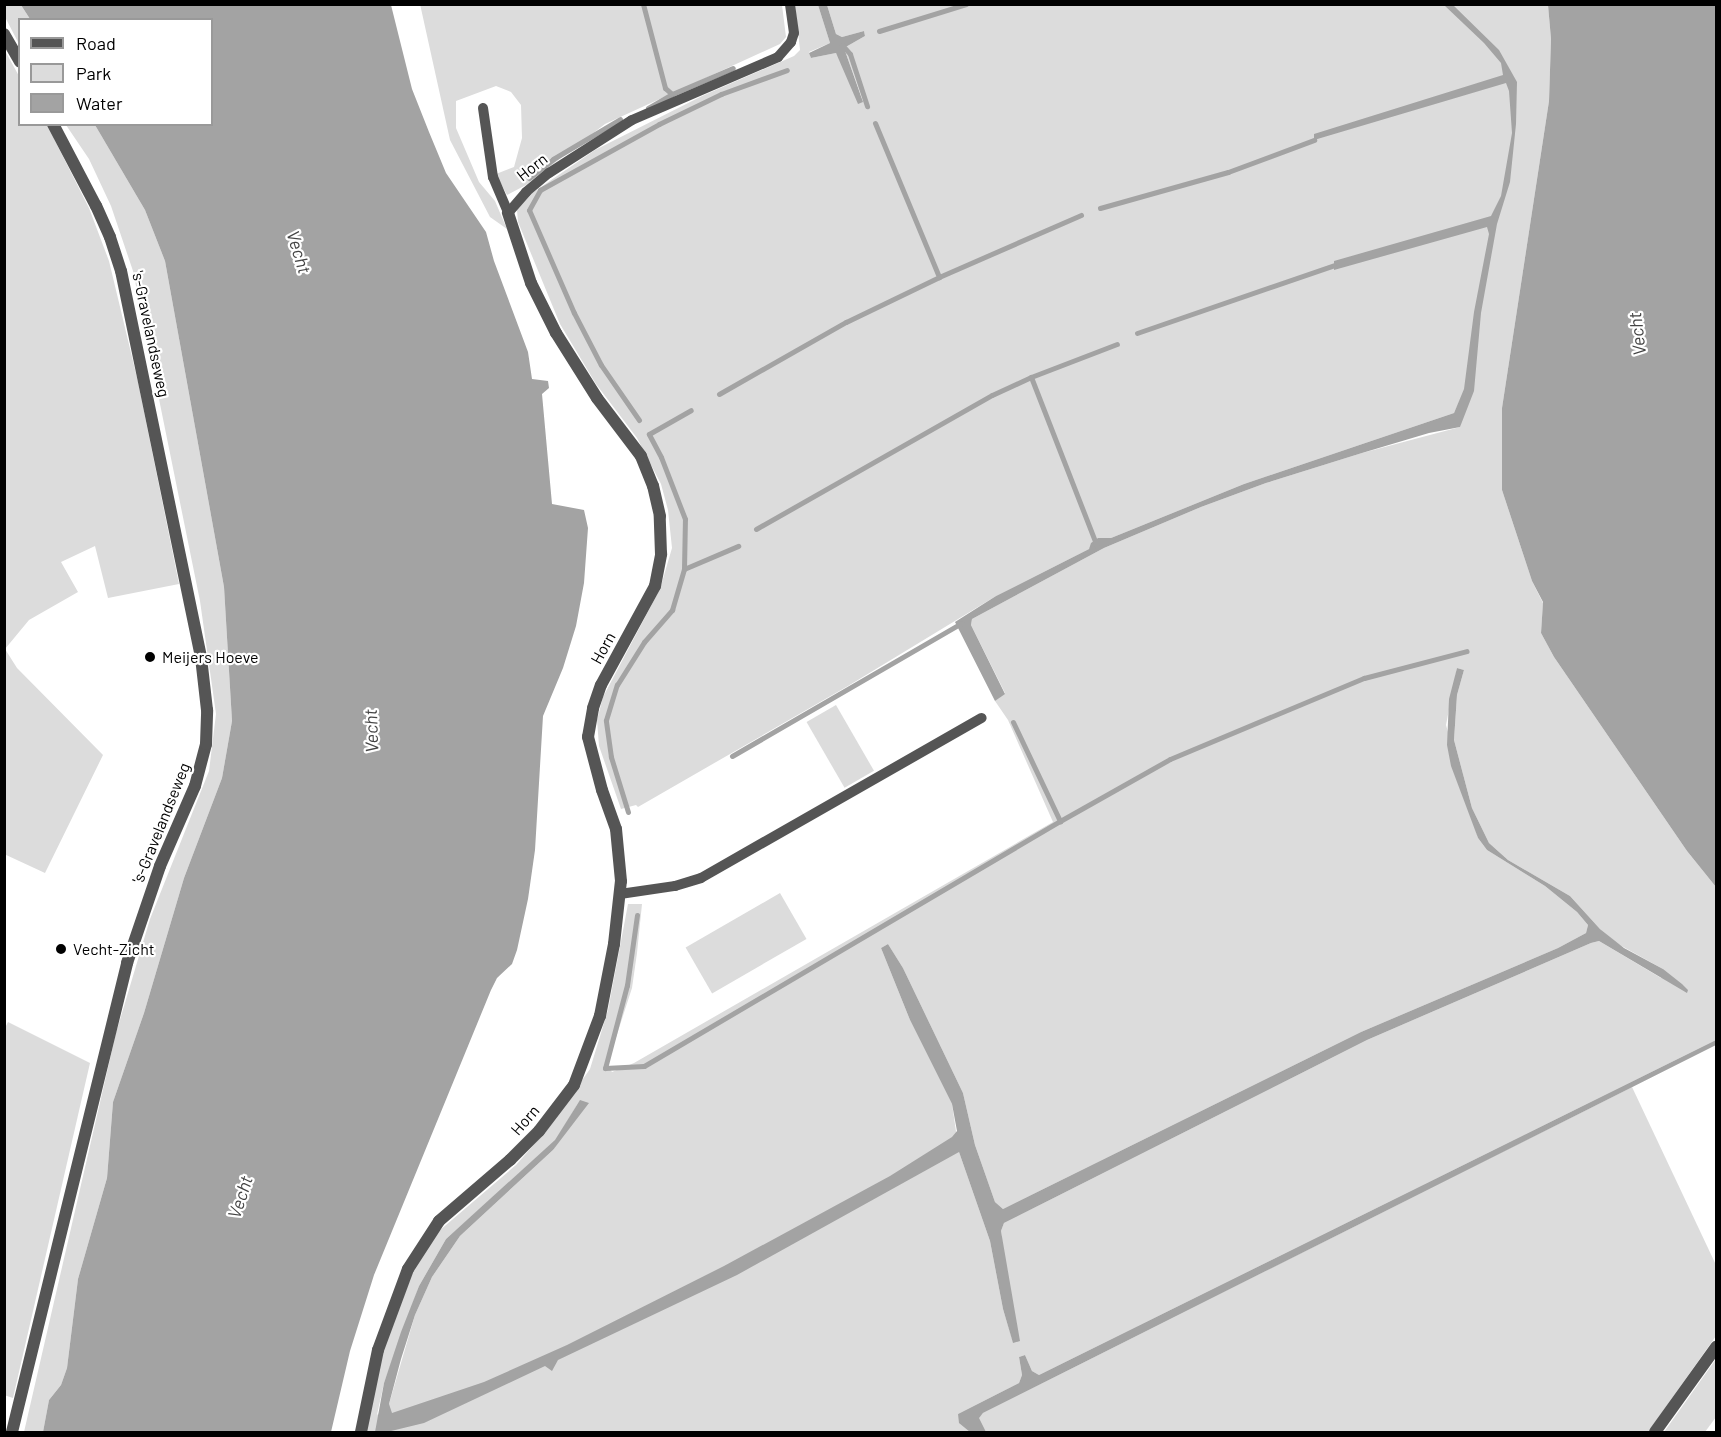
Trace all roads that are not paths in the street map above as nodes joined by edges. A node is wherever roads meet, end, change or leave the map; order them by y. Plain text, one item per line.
1 (790, 4) edge
2 (4, 34) edge
3 (18, 58) edge
4 (483, 108) dead end
5 (54, 126) edge
6 (508, 213) junction
7 (982, 718) dead end
8 (620, 894) junction
9 (1716, 1347) edge
10 (12, 1432) edge
11 (361, 1432) edge
12 (1655, 1432) edge

1 - 6 lane, Horn
2 - 3 street
4 - 6 lane
5 - 10 street, 's-Gravelandseweg
6 - 8 street, Horn
7 - 8 lane
8 - 11 street, Horn
9 - 12 street

